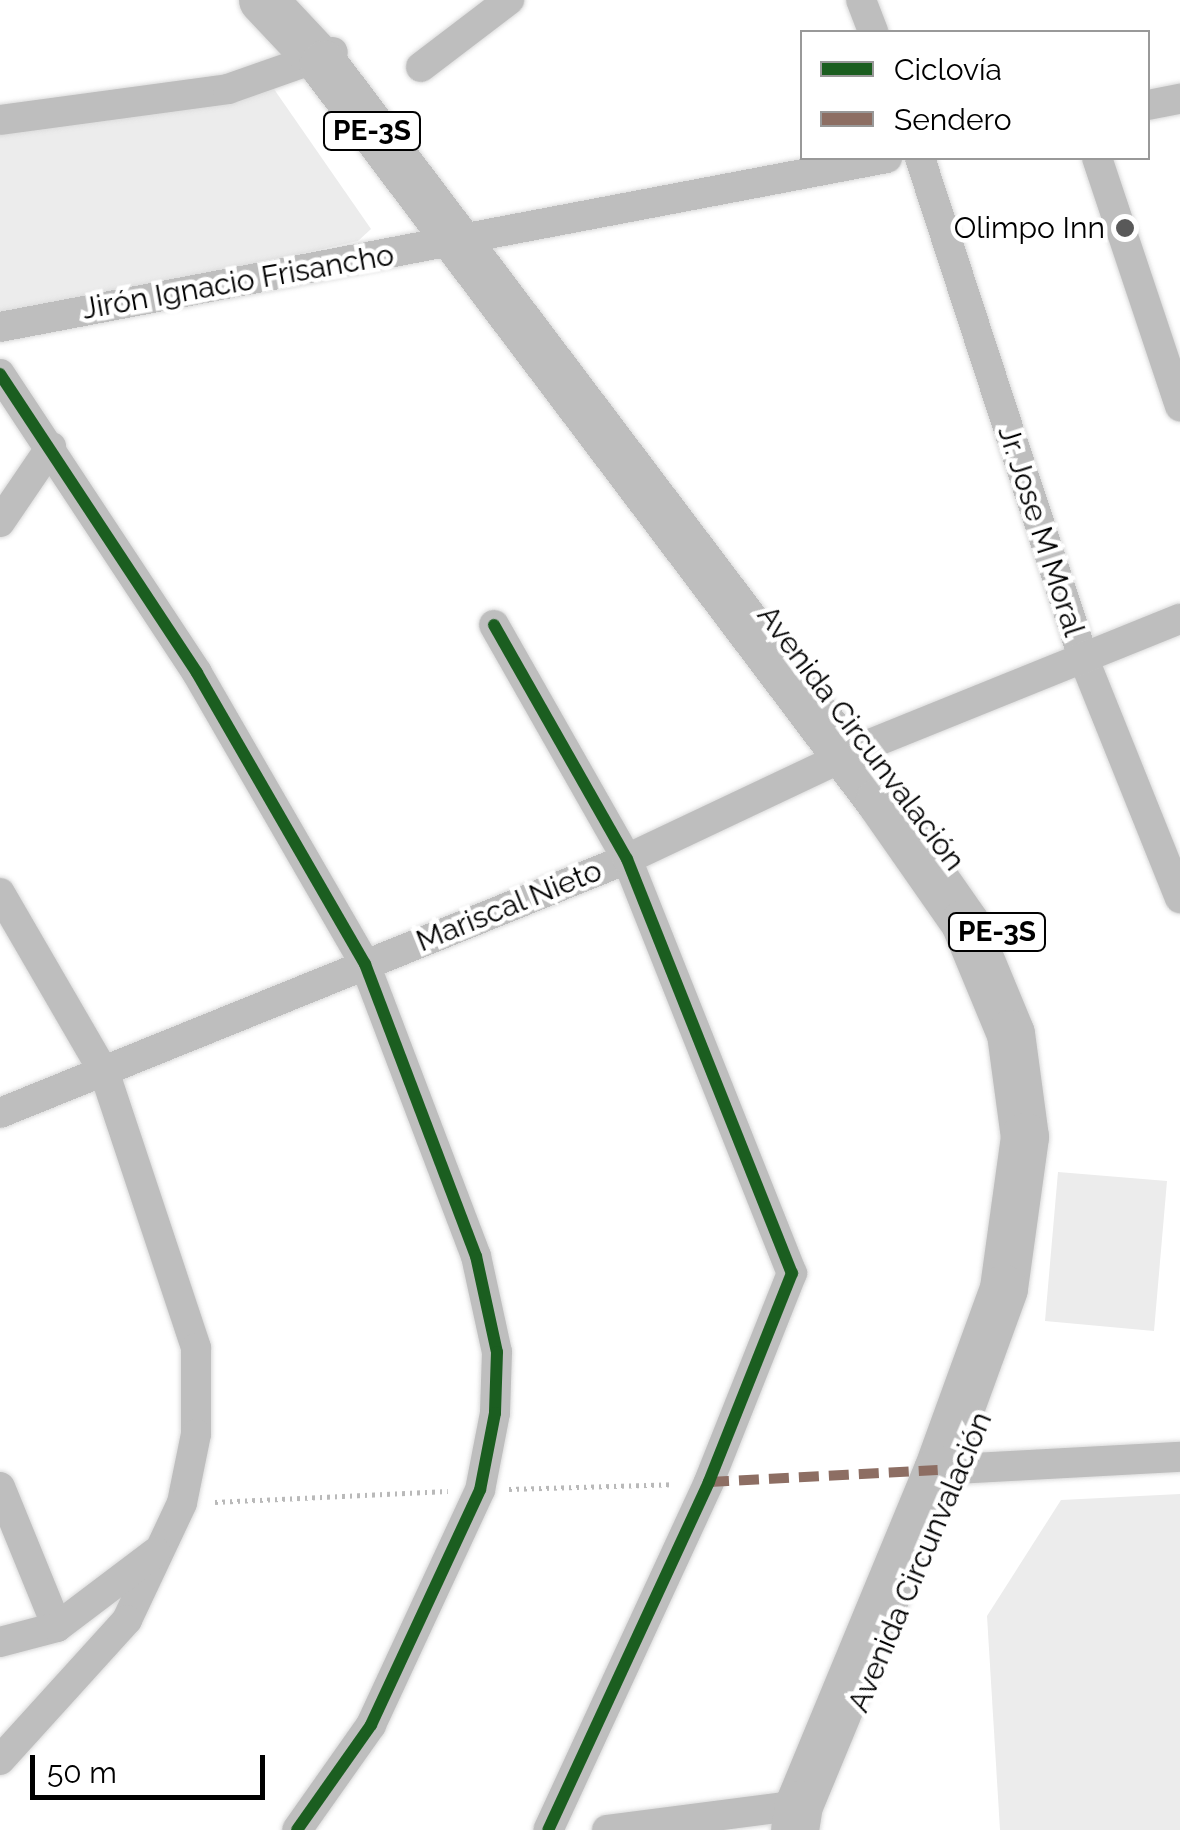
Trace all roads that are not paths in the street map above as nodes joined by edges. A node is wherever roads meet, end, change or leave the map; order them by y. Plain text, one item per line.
1 (263, 0) edge
2 (292, 0) edge
3 (509, 0) edge
4 (860, 0) edge
5 (872, 30) edge
6 (330, 58) junction
7 (421, 67) dead end
8 (1180, 99) edge
9 (1150, 105) edge
10 (0, 120) edge
11 (877, 160) edge
12 (921, 160) edge
13 (1098, 160) edge
14 (465, 240) junction
15 (0, 327) edge
16 (0, 374) edge
17 (1180, 406) edge
18 (51, 447) junction
19 (0, 522) edge
20 (1180, 619) edge
21 (494, 625) dead end
22 (1082, 658) junction
23 (856, 750) junction
24 (627, 859) junction
25 (0, 892) edge
26 (1180, 898) edge
27 (365, 964) junction
28 (105, 1074) junction
29 (0, 1113) edge
30 (1180, 1457) edge
31 (952, 1471) junction
32 (0, 1486) edge
33 (163, 1548) junction
34 (57, 1627) junction
35 (0, 1642) edge
36 (0, 1760) edge
37 (797, 1817) edge
38 (297, 1830) edge
39 (548, 1830) edge
40 (607, 1830) edge

1 - 6 highway, Avenida Circunvalación / PE-3S
2 - 6 highway, Avenida Circunvalación / PE-3S
3 - 7 street
4 - 5 street
6 - 10 street
6 - 14 highway, Avenida Circunvalación / PE-3S
8 - 9 street
11 - 14 street, Jirón Ignacio Frisancho
12 - 22 street, Jr. Jose M Moral
13 - 17 street
14 - 15 street, Jirón Ignacio Frisancho
14 - 23 highway, Avenida Circunvalación / PE-3S
16 - 18 street
18 - 19 street
18 - 27 street
20 - 22 street, Mariscal Nieto
21 - 24 street
22 - 23 street, Mariscal Nieto
22 - 26 street, Jr. Jose M Moral
23 - 24 street, Mariscal Nieto
23 - 31 highway, Avenida Circunvalación / PE-3S
24 - 27 street, Mariscal Nieto
24 - 39 street
25 - 28 street
27 - 28 street, Mariscal Nieto
27 - 38 street
28 - 29 street, Mariscal Nieto
28 - 33 street
30 - 31 street
31 - 37 highway, Avenida Circunvalación / PE-3S
32 - 34 street
33 - 34 street
33 - 36 street
34 - 35 street
37 - 40 street

